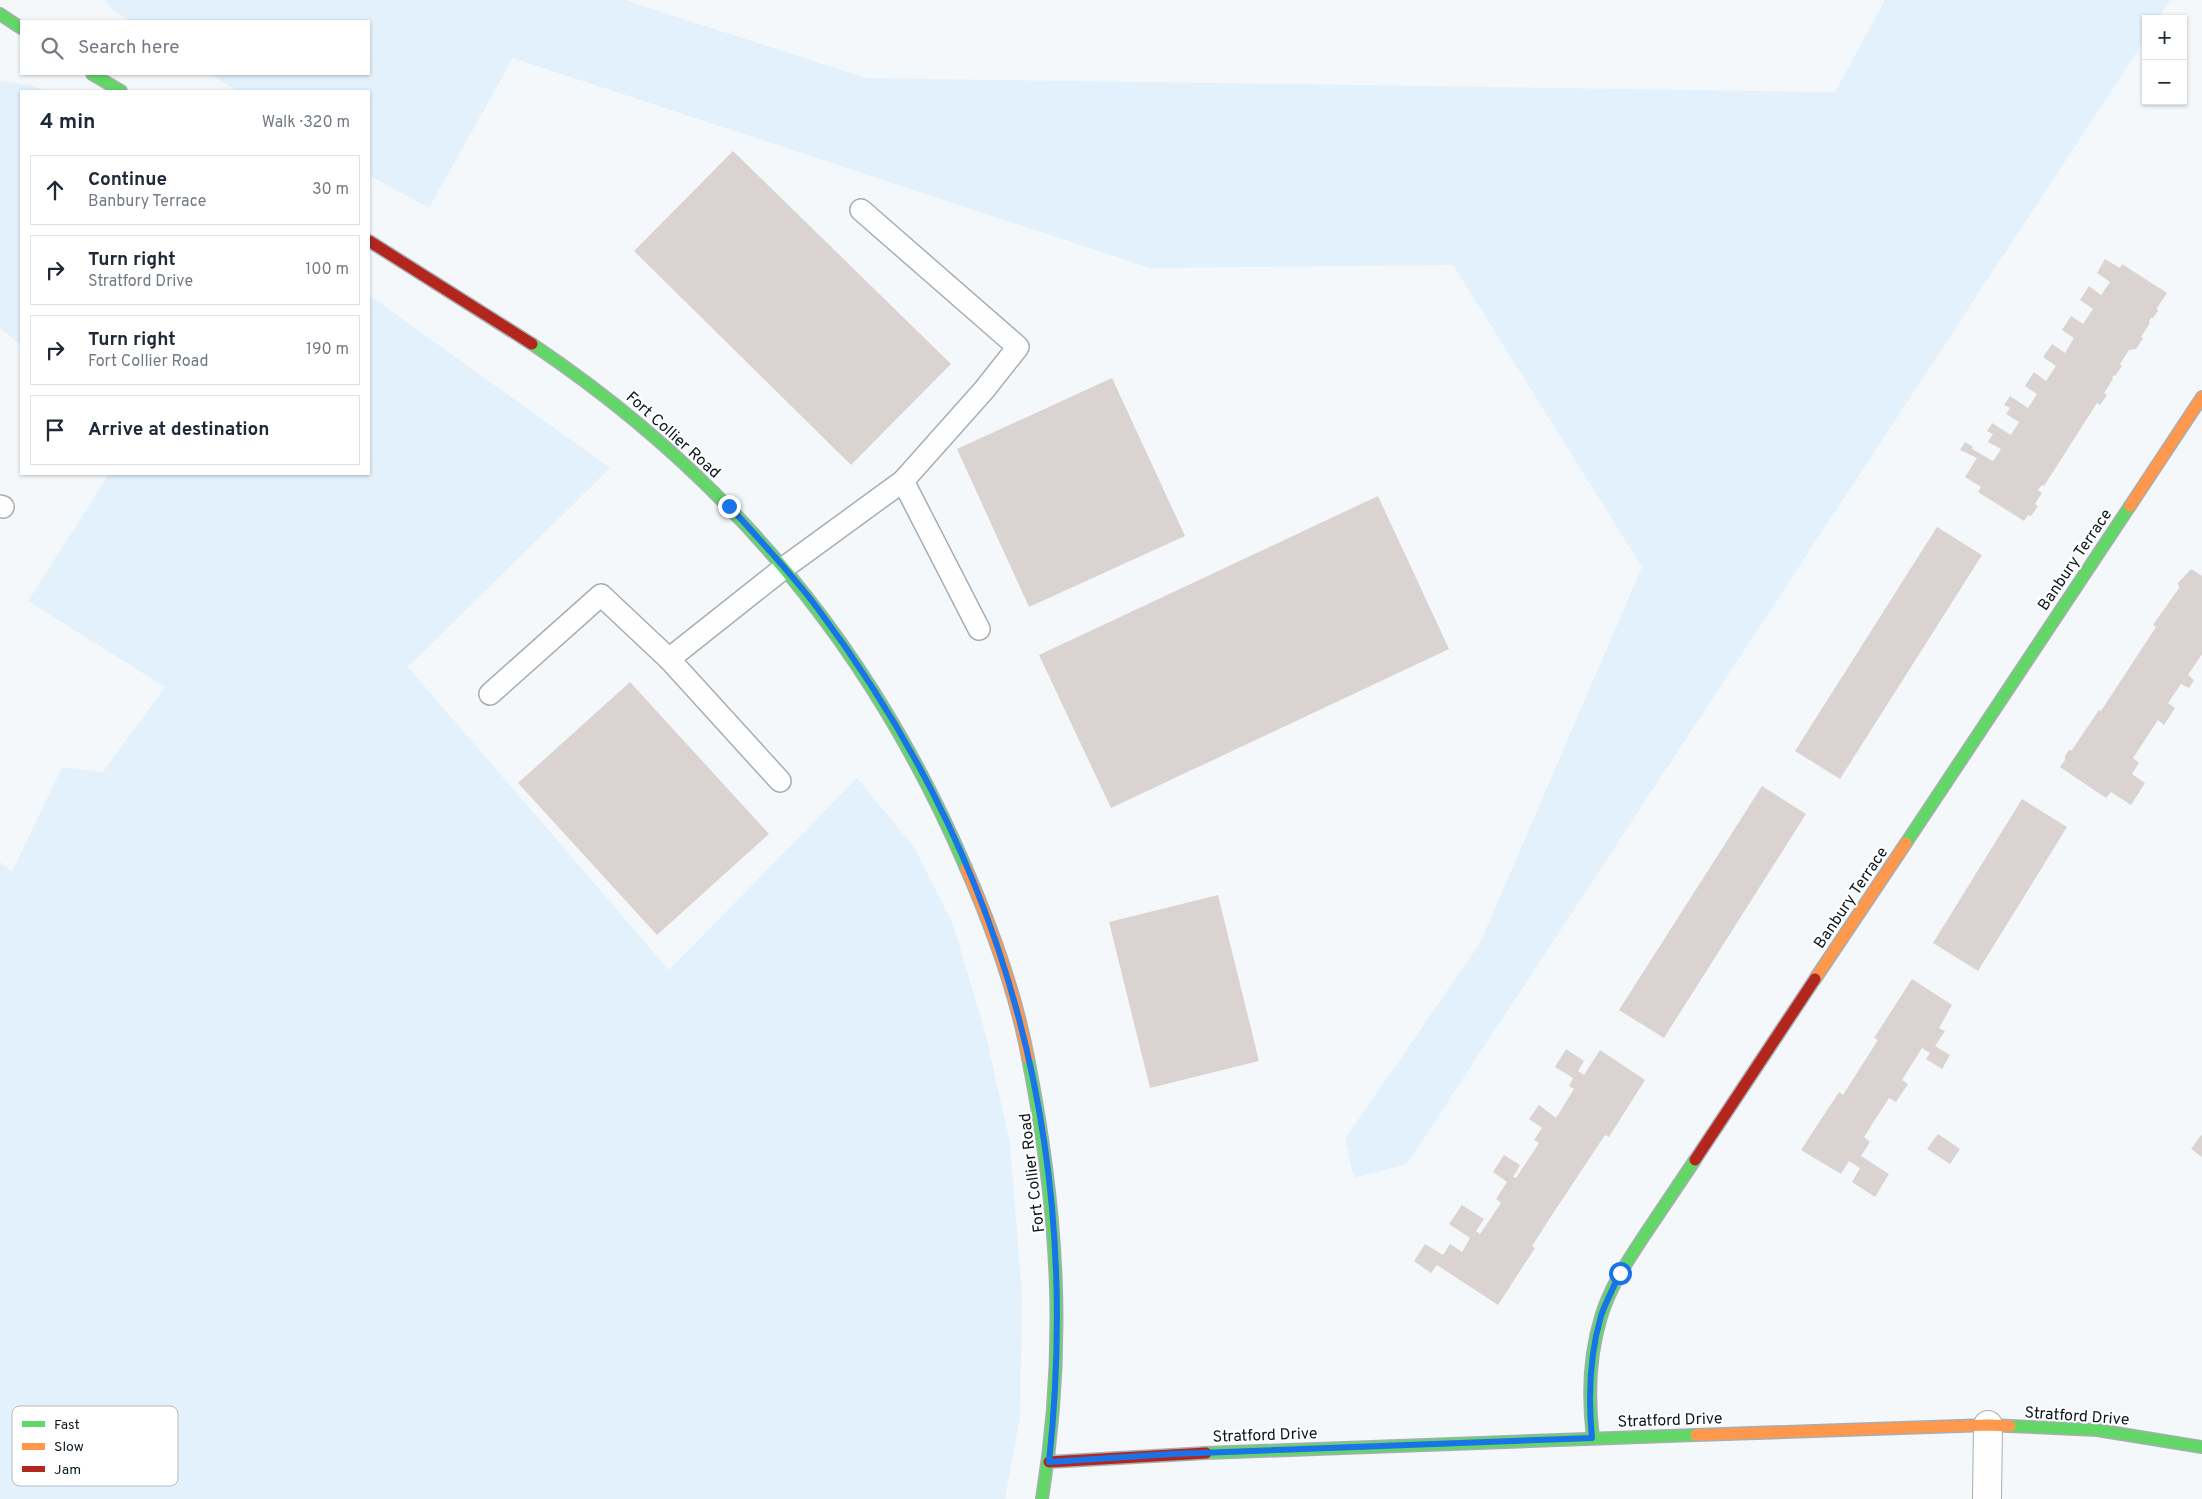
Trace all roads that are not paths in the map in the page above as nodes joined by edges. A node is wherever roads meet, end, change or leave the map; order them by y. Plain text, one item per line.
1 (0, 14) edge
2 (20, 27) edge
3 (94, 75) edge
4 (119, 90) edge
5 (861, 210) dead end
6 (370, 242) edge
7 (2202, 396) edge
8 (903, 481) junction
9 (785, 566) junction
10 (979, 629) dead end
11 (669, 659) junction
12 (490, 694) dead end
13 (780, 781) dead end
14 (1988, 1425) junction
15 (1592, 1438) junction
16 (2202, 1447) edge
17 (1049, 1462) junction
18 (1042, 1499) edge
19 (1987, 1499) edge

1 - 2 street
3 - 4 street
5 - 8 lane
6 - 9 street, Fort Collier Road
7 - 15 street, Banbury Terrace
8 - 9 lane
8 - 10 lane
9 - 11 lane
9 - 17 street, Fort Collier Road
11 - 12 lane
11 - 13 lane
14 - 15 street, Stratford Drive
14 - 16 street, Stratford Drive
14 - 19 street
15 - 17 street, Stratford Drive
17 - 18 street, Fort Collier Road

